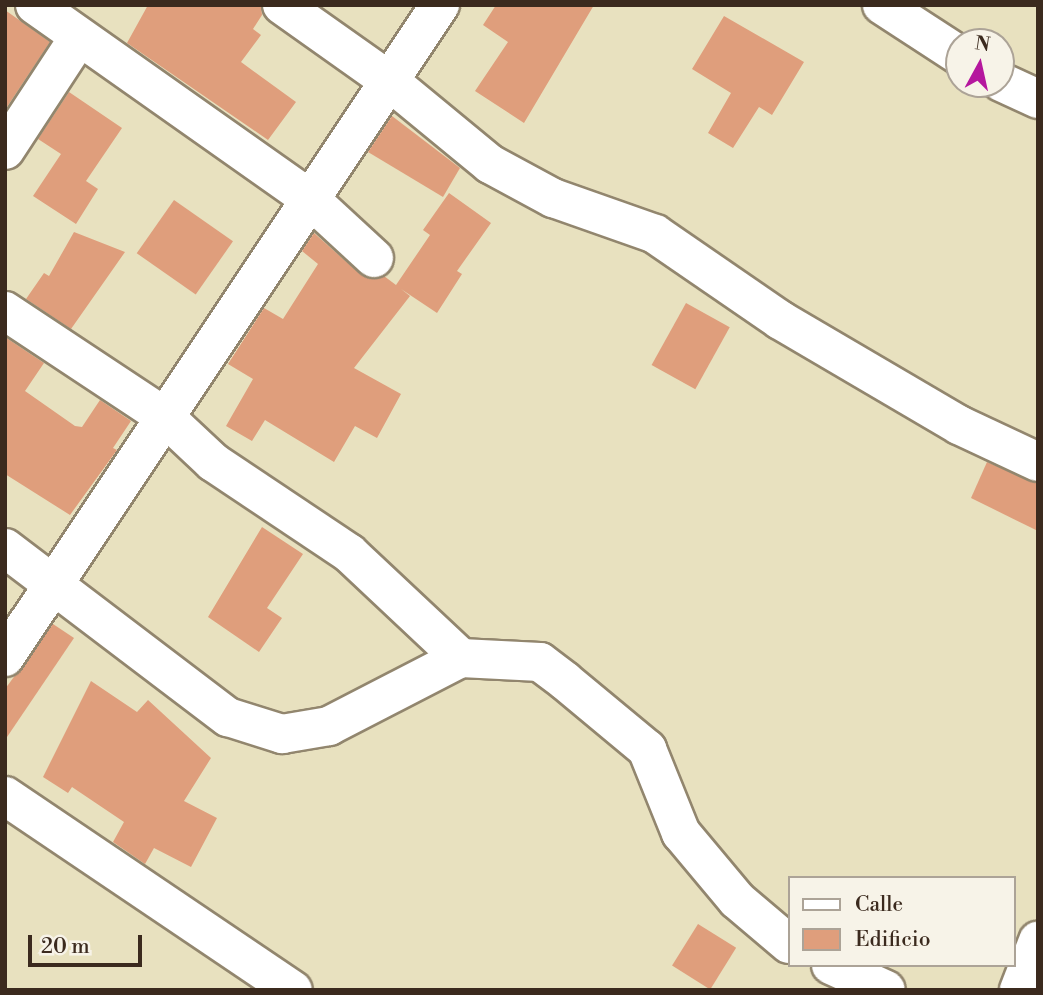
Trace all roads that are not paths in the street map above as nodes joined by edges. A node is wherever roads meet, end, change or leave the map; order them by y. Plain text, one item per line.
1 (35, 5) edge
2 (282, 5) edge
3 (440, 5) edge
4 (882, 5) edge
5 (79, 37) junction
6 (945, 46) edge
7 (388, 80) junction
8 (1015, 88) edge
9 (1038, 99) edge
10 (5, 150) edge
11 (310, 199) junction
12 (374, 258) dead end
13 (5, 311) edge
14 (165, 418) junction
15 (1038, 462) edge
16 (5, 548) edge
17 (55, 582) junction
18 (5, 657) edge
19 (461, 659) junction
20 (5, 796) edge
21 (1038, 941) edge
22 (788, 943) edge
23 (835, 967) edge
24 (293, 990) edge
25 (887, 990) edge
26 (1019, 990) edge

1 - 5 street
2 - 7 street
3 - 7 street
4 - 6 street
5 - 10 street
5 - 11 street
7 - 11 street
7 - 15 street
8 - 9 street
11 - 12 street
11 - 14 street
13 - 14 street
14 - 17 street
14 - 19 street
16 - 17 street
17 - 18 street
17 - 19 street
19 - 22 street
20 - 24 street
21 - 26 street
23 - 25 street

